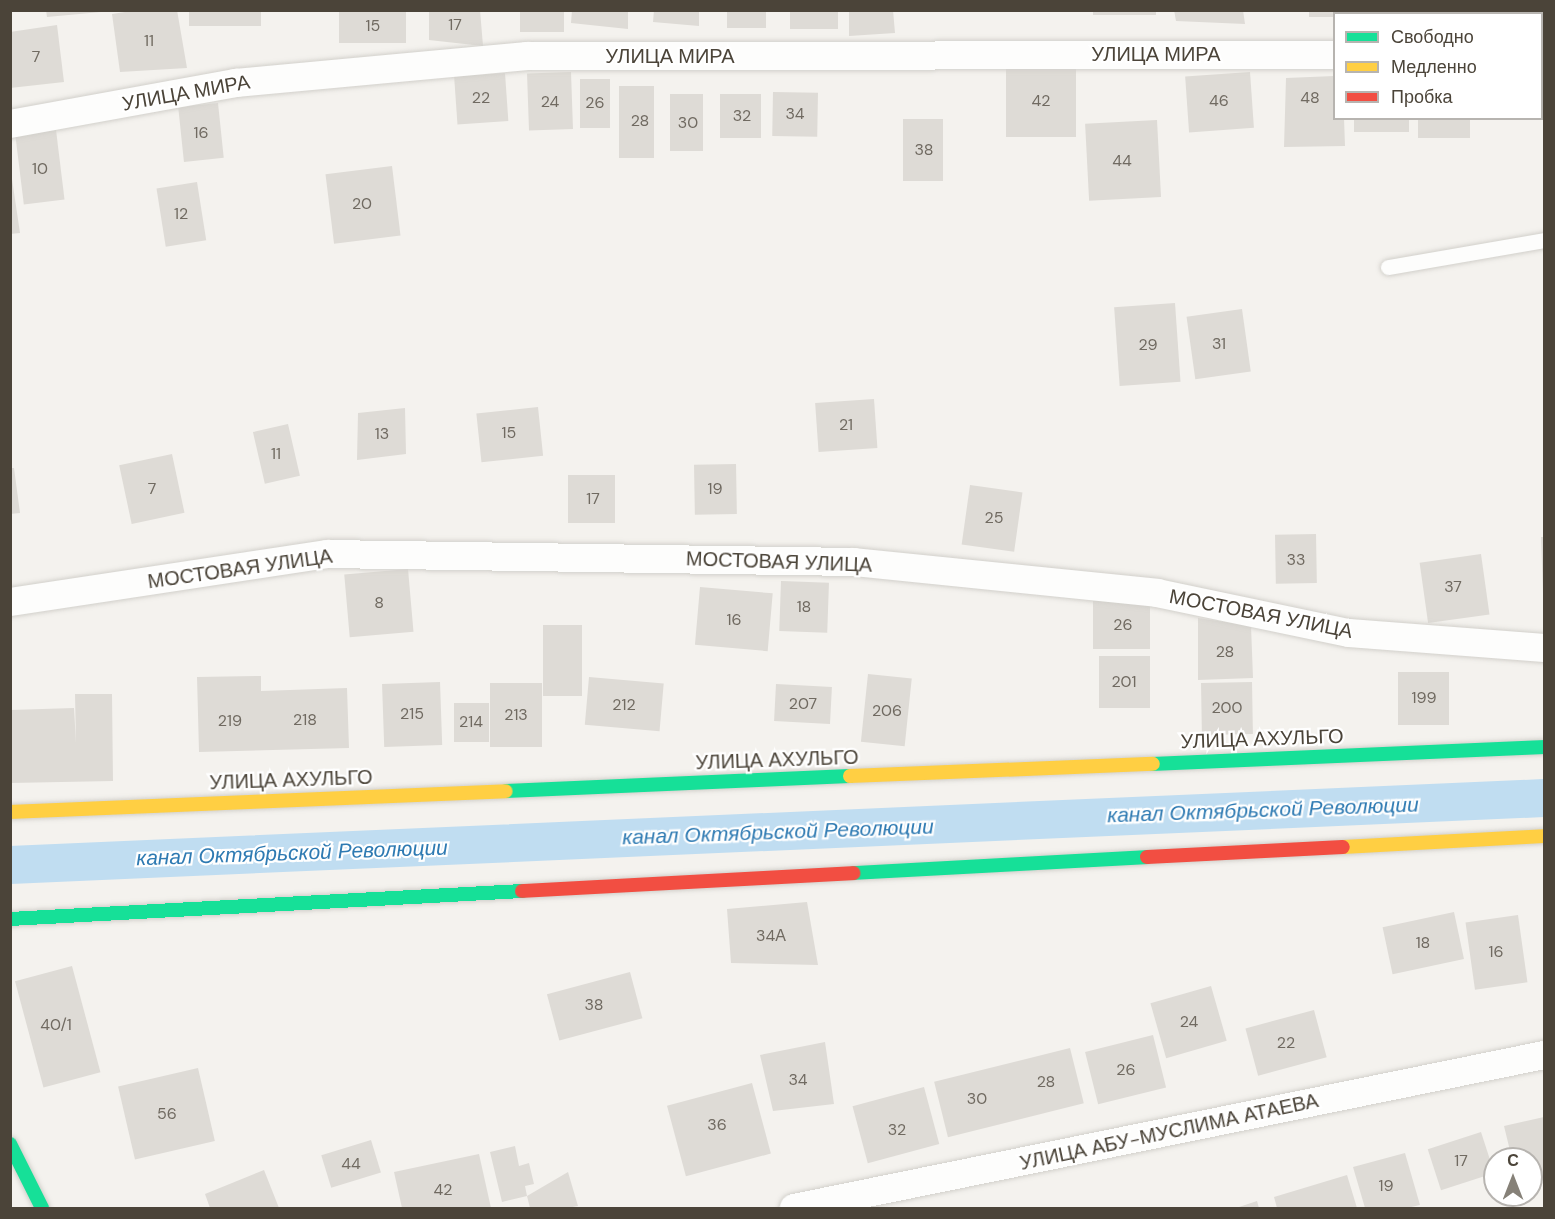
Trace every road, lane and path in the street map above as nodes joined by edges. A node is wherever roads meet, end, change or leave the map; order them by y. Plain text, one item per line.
1 (1333, 55) edge
2 (10, 124) edge
3 (1545, 240) edge
4 (1388, 267) dead end
5 (10, 602) edge
6 (1545, 648) edge
7 (1545, 747) edge
8 (10, 812) edge
9 (1545, 836) edge
10 (10, 919) edge
11 (1545, 1055) edge
12 (10, 1144) edge
13 (10, 1173) edge
14 (28, 1209) edge
15 (42, 1209) edge
16 (794, 1209) edge

1 - 2 street, УЛИЦА МИРА
3 - 4 lane
5 - 6 street, МОСТОВАЯ УЛИЦА
7 - 8 main road, УЛИЦА АХУЛЬГО
9 - 10 main road
11 - 16 street, УЛИЦА АБУ-МУСЛИМА АТАЕВА
12 - 15 main road
13 - 14 main road

